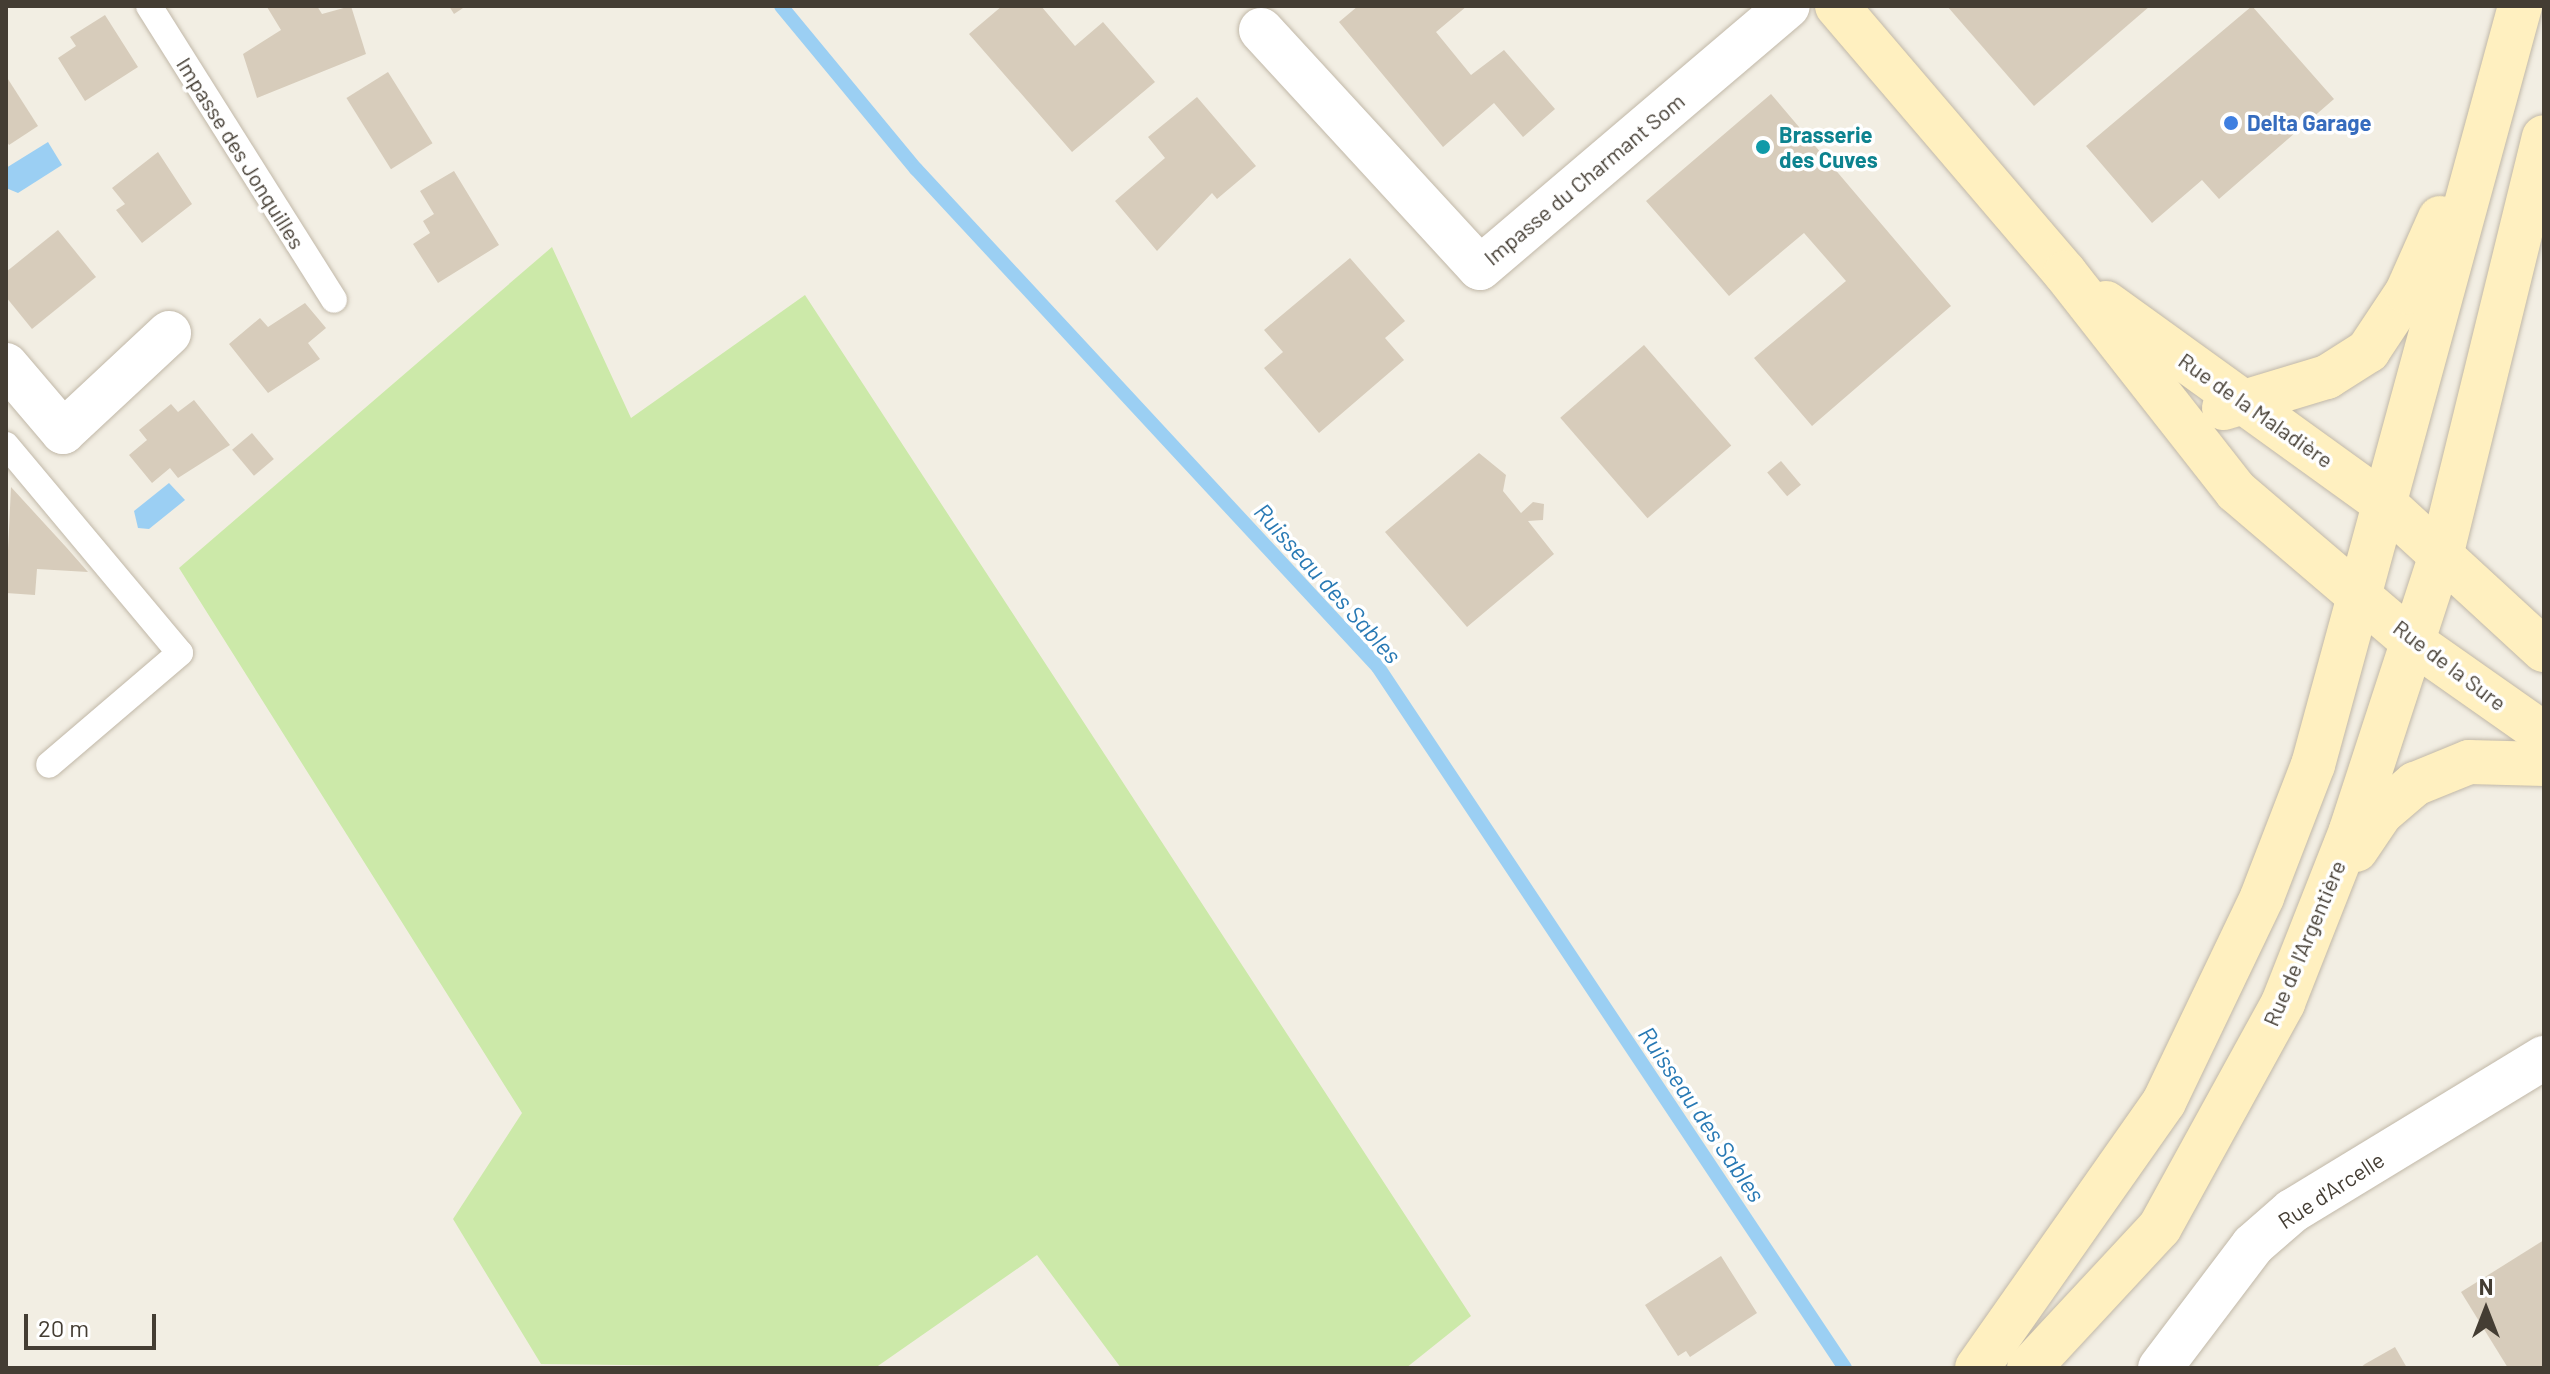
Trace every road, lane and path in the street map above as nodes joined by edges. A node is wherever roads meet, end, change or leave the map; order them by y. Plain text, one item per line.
1 (149, 6) edge
2 (1788, 6) edge
3 (1837, 6) edge
4 (2520, 6) edge
5 (1261, 30) dead end
6 (2499, 85) junction
7 (2544, 137) edge
8 (2065, 273) junction
9 (334, 300) dead end
10 (169, 333) dead end
11 (6, 365) edge
12 (2243, 401) junction
13 (2184, 421) junction
14 (6, 445) edge
15 (2385, 504) junction
16 (2442, 552) junction
17 (2360, 591) junction
18 (2413, 642) junction
19 (2544, 650) edge
20 (2544, 734) edge
21 (2544, 764) edge
22 (49, 765) dead end
23 (2325, 895) junction
24 (2544, 1058) edge
25 (1977, 1368) edge
26 (2029, 1368) edge
27 (2160, 1368) edge

1 - 9 lane, Impasse des Jonquilles
2 - 5 street, Impasse du Charmant Som
3 - 8 main road, Rue de la Maladière
4 - 6 main road
6 - 12 main road
6 - 15 main road
7 - 16 main road, Rue de l'Argentière
8 - 12 main road, Rue de la Maladière
8 - 13 main road, Rue de la Maladière
10 - 11 street
12 - 13 main road
12 - 15 main road, Rue de la Maladière
13 - 17 main road, Rue de la Maladière
14 - 22 lane
15 - 16 main road, Rue de la Maladière
15 - 17 main road
16 - 18 main road, Rue de l'Argentière
16 - 19 main road
17 - 18 main road, Rue de la Sure
17 - 25 main road
18 - 20 main road, Rue de la Sure
18 - 23 main road, Rue de l'Argentière
21 - 23 main road
23 - 26 main road, Rue de l'Argentière
24 - 27 street, Rue d'Arcelle

